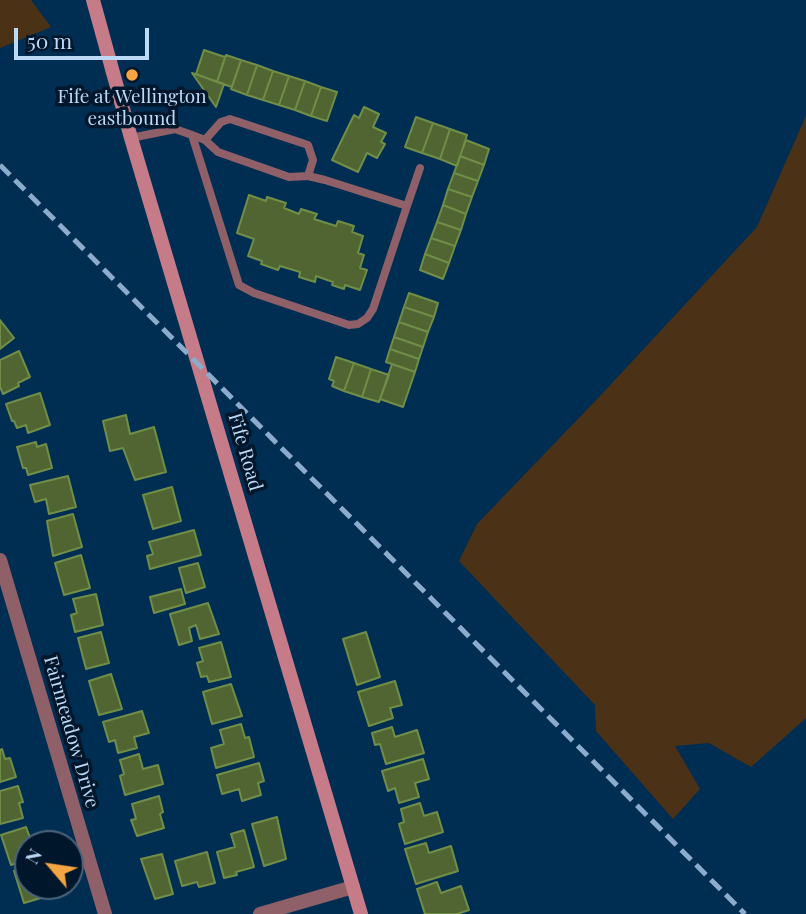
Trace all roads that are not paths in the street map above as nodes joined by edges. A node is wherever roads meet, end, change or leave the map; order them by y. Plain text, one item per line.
1 (93, 0) edge
2 (192, 135) junction
3 (131, 138) junction
4 (205, 140) junction
5 (419, 168) dead end
6 (307, 176) junction
7 (407, 205) junction
8 (0, 561) edge
9 (353, 887) junction
10 (105, 914) edge
11 (260, 914) edge
12 (361, 914) edge

1 - 3 street, Fife Road
2 - 3 lane
2 - 4 lane
2 - 7 lane
3 - 9 street, Fife Road
4 - 6 lane
4 - 6 lane
5 - 7 lane
6 - 7 lane
8 - 10 street, Fairmeadow Drive
9 - 11 street
9 - 12 street, Fife Road

